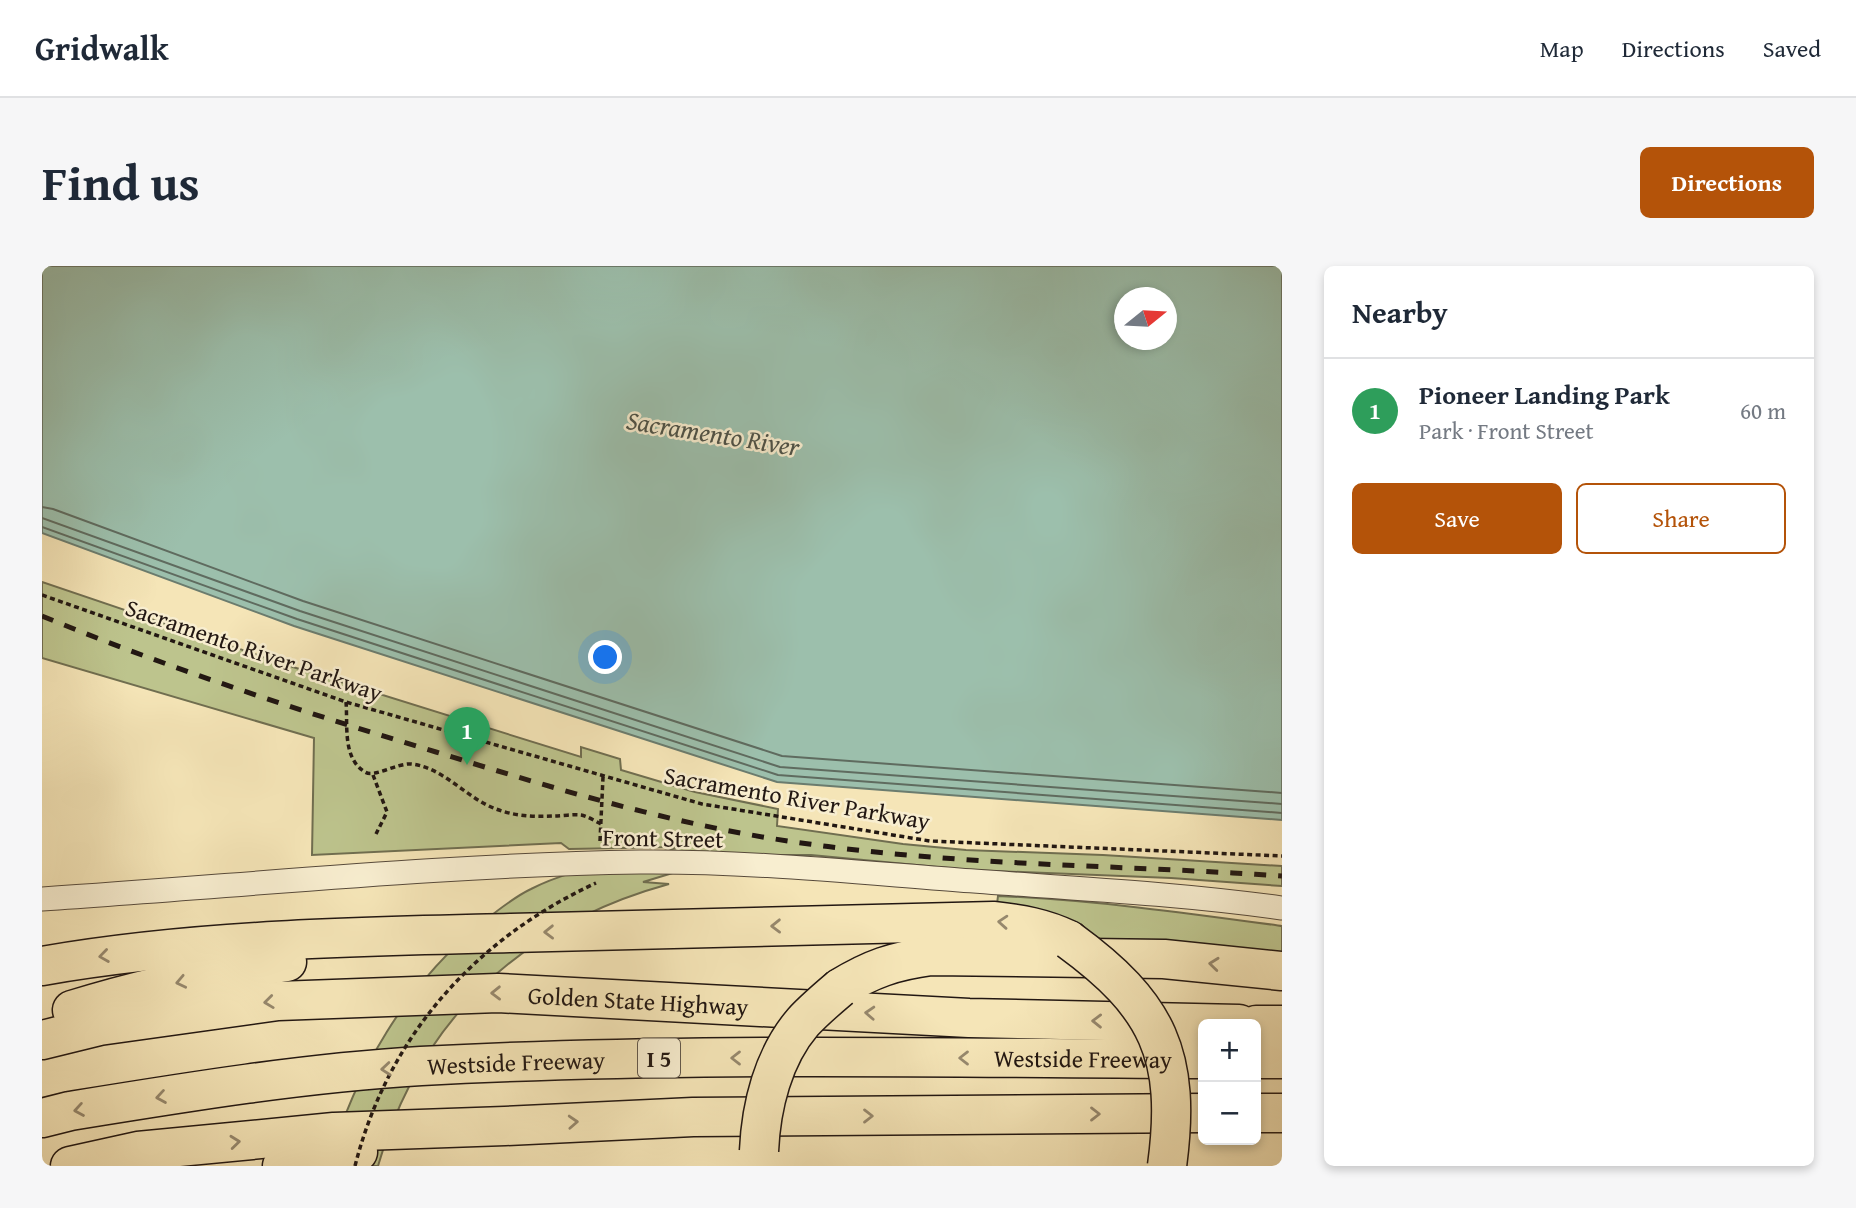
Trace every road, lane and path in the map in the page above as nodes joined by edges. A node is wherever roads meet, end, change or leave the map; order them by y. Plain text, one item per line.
1 (42, 595) edge
2 (346, 702) junction
3 (373, 775) junction
4 (603, 777) junction
5 (601, 824) junction
6 (376, 834) dead end
7 (1282, 856) edge
8 (597, 873) junction
9 (42, 899) edge
10 (1282, 908) edge
11 (465, 934) junction
12 (42, 966) edge
13 (1282, 971) edge
14 (42, 1019) edge
15 (1198, 1023) edge
16 (1261, 1025) edge
17 (1282, 1025) edge
18 (42, 1040) edge
19 (1198, 1059) edge
20 (1261, 1059) edge
21 (1282, 1059) edge
22 (1282, 1112) edge
23 (1198, 1113) edge
24 (1261, 1113) edge
25 (42, 1118) edge
26 (505, 1126) junction
27 (759, 1158) edge
28 (70, 1166) edge
29 (282, 1166) edge
30 (355, 1166) edge
31 (1167, 1166) edge

1 - 2 path, Sacramento River Parkway
2 - 3 path
2 - 4 path, Sacramento River Parkway
3 - 5 path
3 - 6 path
4 - 5 path
4 - 7 path, Sacramento River Parkway
5 - 8 path
8 - 9 street, Front Street
8 - 10 street, Front Street
8 - 30 path, bridge
11 -> 12 highway
11 -> 14 highway
31 -> 11 highway, bridge
13 -> 27 highway, bridge
15 -> 18 highway, Golden State Highway
16 - 17 highway
19 -> 25 highway, Westside Freeway / I 5
20 - 21 highway
22 - 24 highway
26 -> 23 highway
28 -> 26 highway
26 - 29 highway

